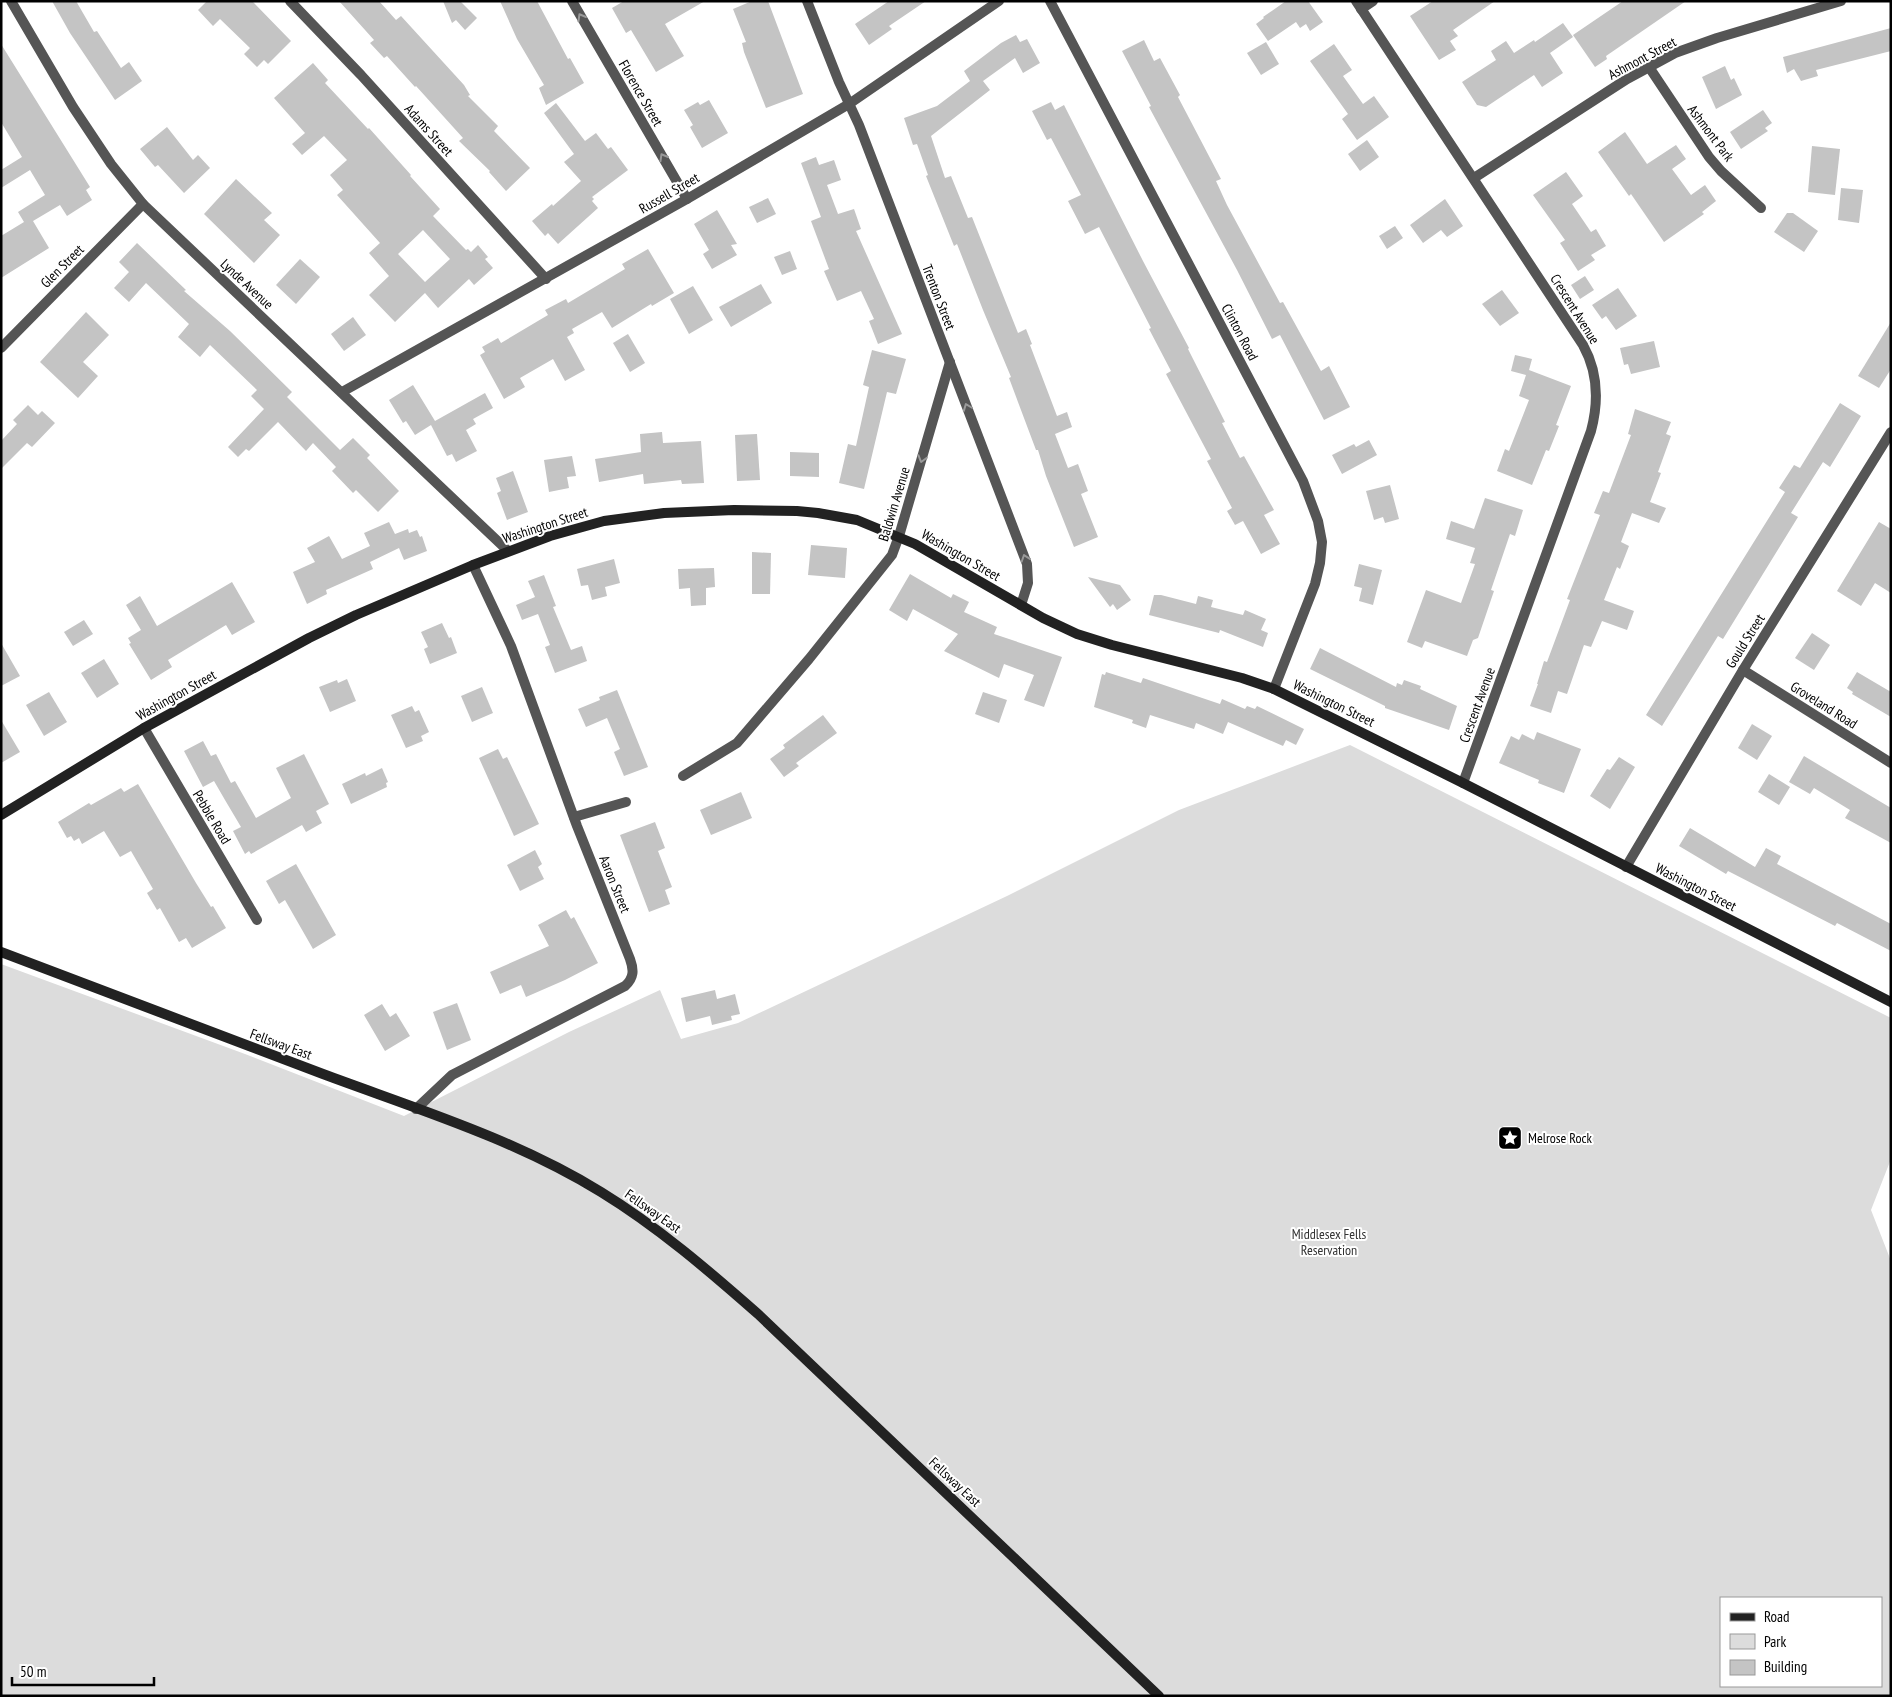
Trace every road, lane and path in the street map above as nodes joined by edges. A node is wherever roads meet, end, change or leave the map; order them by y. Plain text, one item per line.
1 (11, 1) edge
2 (290, 1) edge
3 (572, 1) edge
4 (807, 1) edge
5 (1000, 1) edge
6 (1050, 1) edge
7 (1373, 1) edge
8 (1841, 1) edge
9 (1359, 5) edge
10 (1649, 67) junction
11 (849, 104) junction
12 (1474, 178) junction
13 (687, 199) junction
14 (143, 204) junction
15 (1761, 208) dead end
16 (546, 279) junction
17 (1, 348) edge
18 (950, 362) junction
19 (342, 392) junction
20 (1891, 432) edge
21 (900, 536) junction
22 (508, 551) junction
23 (473, 565) junction
24 (1021, 605) junction
25 (1743, 670) junction
26 (1274, 689) junction
27 (144, 728) junction
28 (1891, 764) edge
29 (683, 776) dead end
30 (1463, 783) junction
31 (626, 802) dead end
32 (1, 815) edge
33 (574, 817) junction
34 (1626, 867) junction
35 (257, 920) dead end
36 (1, 952) edge
37 (1891, 1002) edge
38 (416, 1109) junction
39 (1159, 1696) edge

1 - 14 street, Lynde Avenue
2 - 16 street, Adams Street
13 -> 3 street, Florence Street
4 - 11 street, Trenton Street
5 - 11 street, Russell Street
6 - 26 street, Clinton Road
7 - 9 street
8 - 10 street, Ashmont Street
9 - 12 street, Crescent Avenue
10 - 12 street, Ashmont Street
10 - 15 street, Ashmont Park
11 - 13 street, Russell Street
11 - 18 street, Trenton Street
12 - 30 street, Crescent Avenue
13 - 16 street, Russell Street
14 - 17 street, Glen Street
14 - 19 street, Lynde Avenue
16 - 19 street, Russell Street
18 -> 21 street, Baldwin Avenue
24 -> 18 street, Trenton Street
19 - 22 street, Lynde Avenue
20 - 25 street, Gould Street
21 - 22 main road, Washington Street
21 - 24 main road, Washington Street
21 - 29 street, Baldwin Avenue
22 - 23 main road, Washington Street
23 - 27 main road, Washington Street
23 - 33 street, Aaron Street
24 - 26 main road, Washington Street
25 - 28 street, Groveland Road
25 - 34 street, Gould Street
26 - 30 main road, Washington Street
27 - 32 main road, Washington Street
27 - 35 street, Pebble Road
30 - 34 main road, Washington Street
31 - 33 street
33 - 38 street, Aaron Street
34 - 37 main road, Washington Street
36 - 38 main road, Fellsway East
38 - 39 main road, Fellsway East

